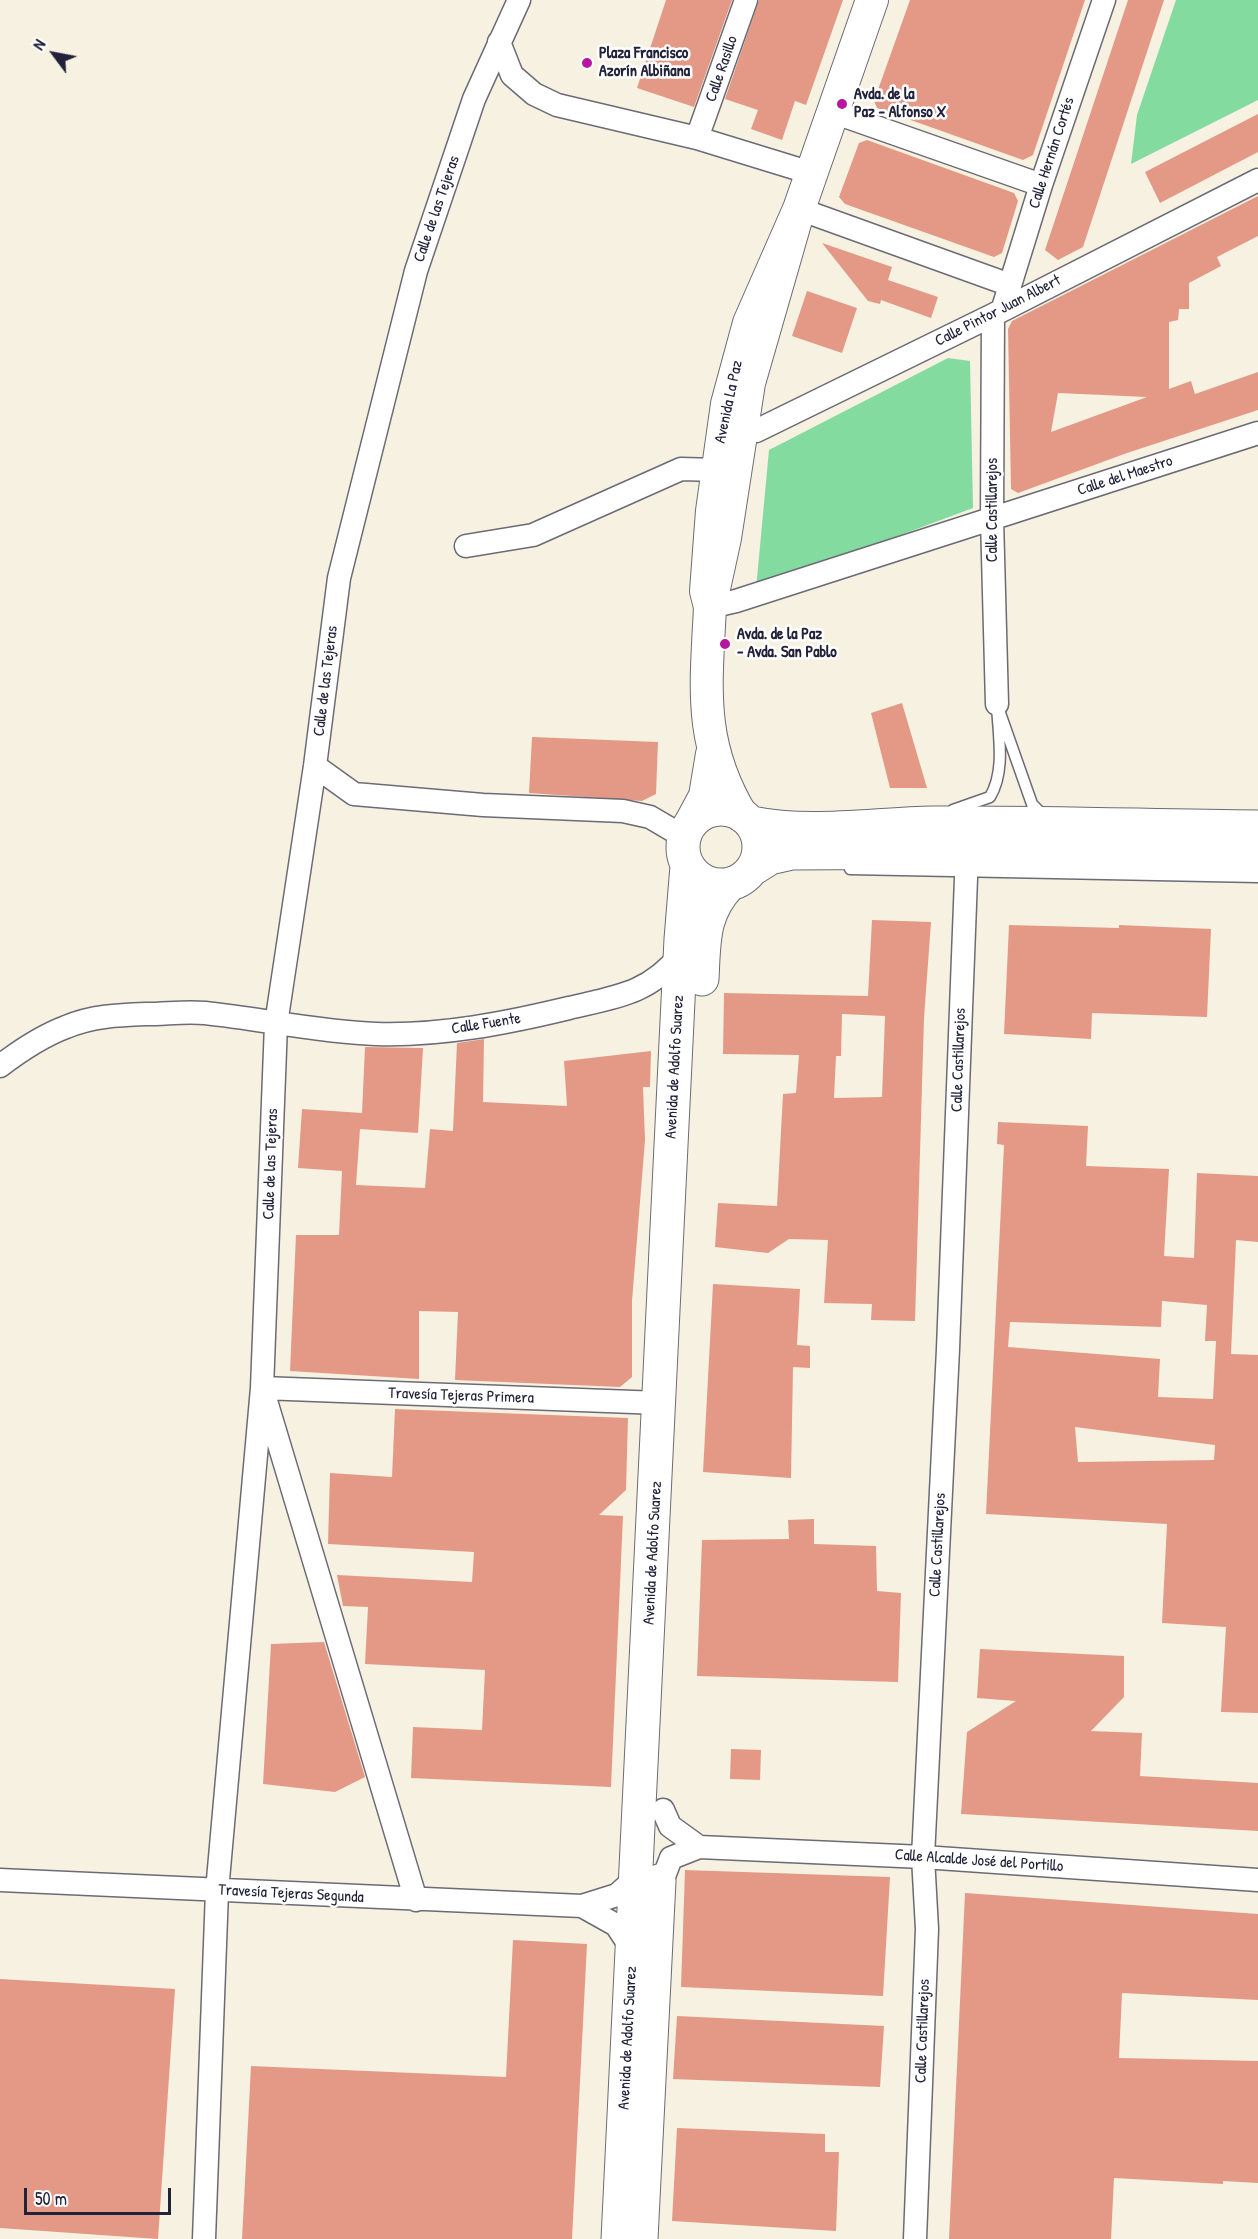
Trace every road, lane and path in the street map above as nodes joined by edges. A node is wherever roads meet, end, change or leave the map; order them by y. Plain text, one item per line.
1 (519, 0) edge
2 (746, 0) edge
3 (872, 0) edge
4 (1104, 0) edge
5 (499, 42) junction
6 (833, 112) junction
7 (698, 138) junction
8 (811, 173) junction
9 (1258, 180) edge
10 (1041, 185) junction
11 (799, 209) junction
12 (1010, 285) junction
13 (998, 311) junction
14 (742, 418) junction
15 (1258, 433) edge
16 (717, 470) junction
17 (992, 519) junction
18 (466, 546) dead end
19 (710, 607) junction
20 (997, 704) junction
21 (711, 744) junction
22 (315, 766) junction
23 (746, 820) junction
24 (1061, 822) junction
25 (907, 824) junction
26 (790, 828) junction
27 (1254, 828) edge
28 (687, 842) junction
29 (964, 846) junction
30 (1258, 858) edge
31 (840, 868) dead end
32 (755, 874) junction
33 (1258, 877) edge
34 (680, 955) junction
35 (276, 1024) junction
36 (0, 1066) edge
37 (262, 1389) junction
38 (660, 1403) junction
39 (663, 1810) junction
40 (699, 1847) junction
41 (923, 1857) junction
42 (0, 1880) edge
43 (1258, 1880) edge
44 (648, 1885) junction
45 (217, 1891) junction
46 (416, 1900) junction
47 (582, 1906) junction
48 (632, 1949) junction
49 (204, 2239) edge
50 (618, 2239) edge
51 (641, 2239) edge
52 (915, 2239) edge

1 - 5 street, Calle de las Tejeras
2 - 7 street, Calle Rasillo
3 - 6 main road, Avenida La Paz
4 - 10 street, Calle Hernán Cortés
5 - 7 street
5 - 22 street, Calle de las Tejeras
6 - 8 main road, Avenida La Paz
6 - 10 street
7 - 8 street
8 - 11 main road, Avenida La Paz
9 - 13 street, Calle Pintor Juan Albert
10 - 12 street, Calle Hernán Cortés
11 - 12 street
11 - 14 main road, Avenida La Paz
11 - 16 main road, Avenida La Paz
12 - 13 street, Calle Hernán Cortés
13 - 14 street, Calle Pintor Juan Albert
13 - 17 street, Calle Castillarejos
14 - 19 main road, Avenida La Paz
15 - 17 street, Calle del Maestro
16 - 18 street
16 - 19 main road, Avenida La Paz
17 - 19 street, Calle del Maestro
17 - 20 street, Calle Castillarejos
19 - 21 main road, Avenida La Paz
20 - 24 lane
20 - 25 lane
21 - 23 main road, Avenida La Paz
21 - 28 main road, Avenida La Paz
22 - 28 street
22 - 35 street, Calle de las Tejeras
23 - 26 main road
23 - 28 main road
23 - 32 main road
24 - 25 main road
24 - 27 main road
25 - 26 main road
26 - 29 lane
27 - 29 lane
28 - 32 main road
28 - 34 main road, Avenida de Adolfo Suarez
29 - 30 main road
29 - 31 lane
29 - 32 main road
29 - 33 lane
29 - 41 street, Calle Castillarejos
32 - 39 main road, Avenida de Adolfo Suarez
34 - 35 street, Calle Fuente
34 - 38 main road, Avenida de Adolfo Suarez
35 - 36 street, Calle Fuente
35 - 37 street, Calle de las Tejeras
37 - 38 street, Travesía Tejeras Primera
37 - 45 street, Calle de las Tejeras
37 - 46 street
38 - 44 main road, Avenida de Adolfo Suarez
39 - 40 street
39 - 44 main road, Avenida de Adolfo Suarez
40 - 41 street, Calle Alcalde José del Portillo
40 - 44 street
41 - 43 street, Calle Alcalde José del Portillo
41 - 52 street, Calle Castillarejos
42 - 45 street, Travesía Tejeras Segunda
44 - 47 street
44 - 48 main road, Avenida de Adolfo Suarez
44 - 51 main road, Avenida de Adolfo Suarez
45 - 46 street, Travesía Tejeras Segunda
45 - 49 street, Calle de las Tejeras
46 - 47 street, Travesía Tejeras Segunda
47 - 48 street
48 - 50 main road, Avenida de Adolfo Suarez

